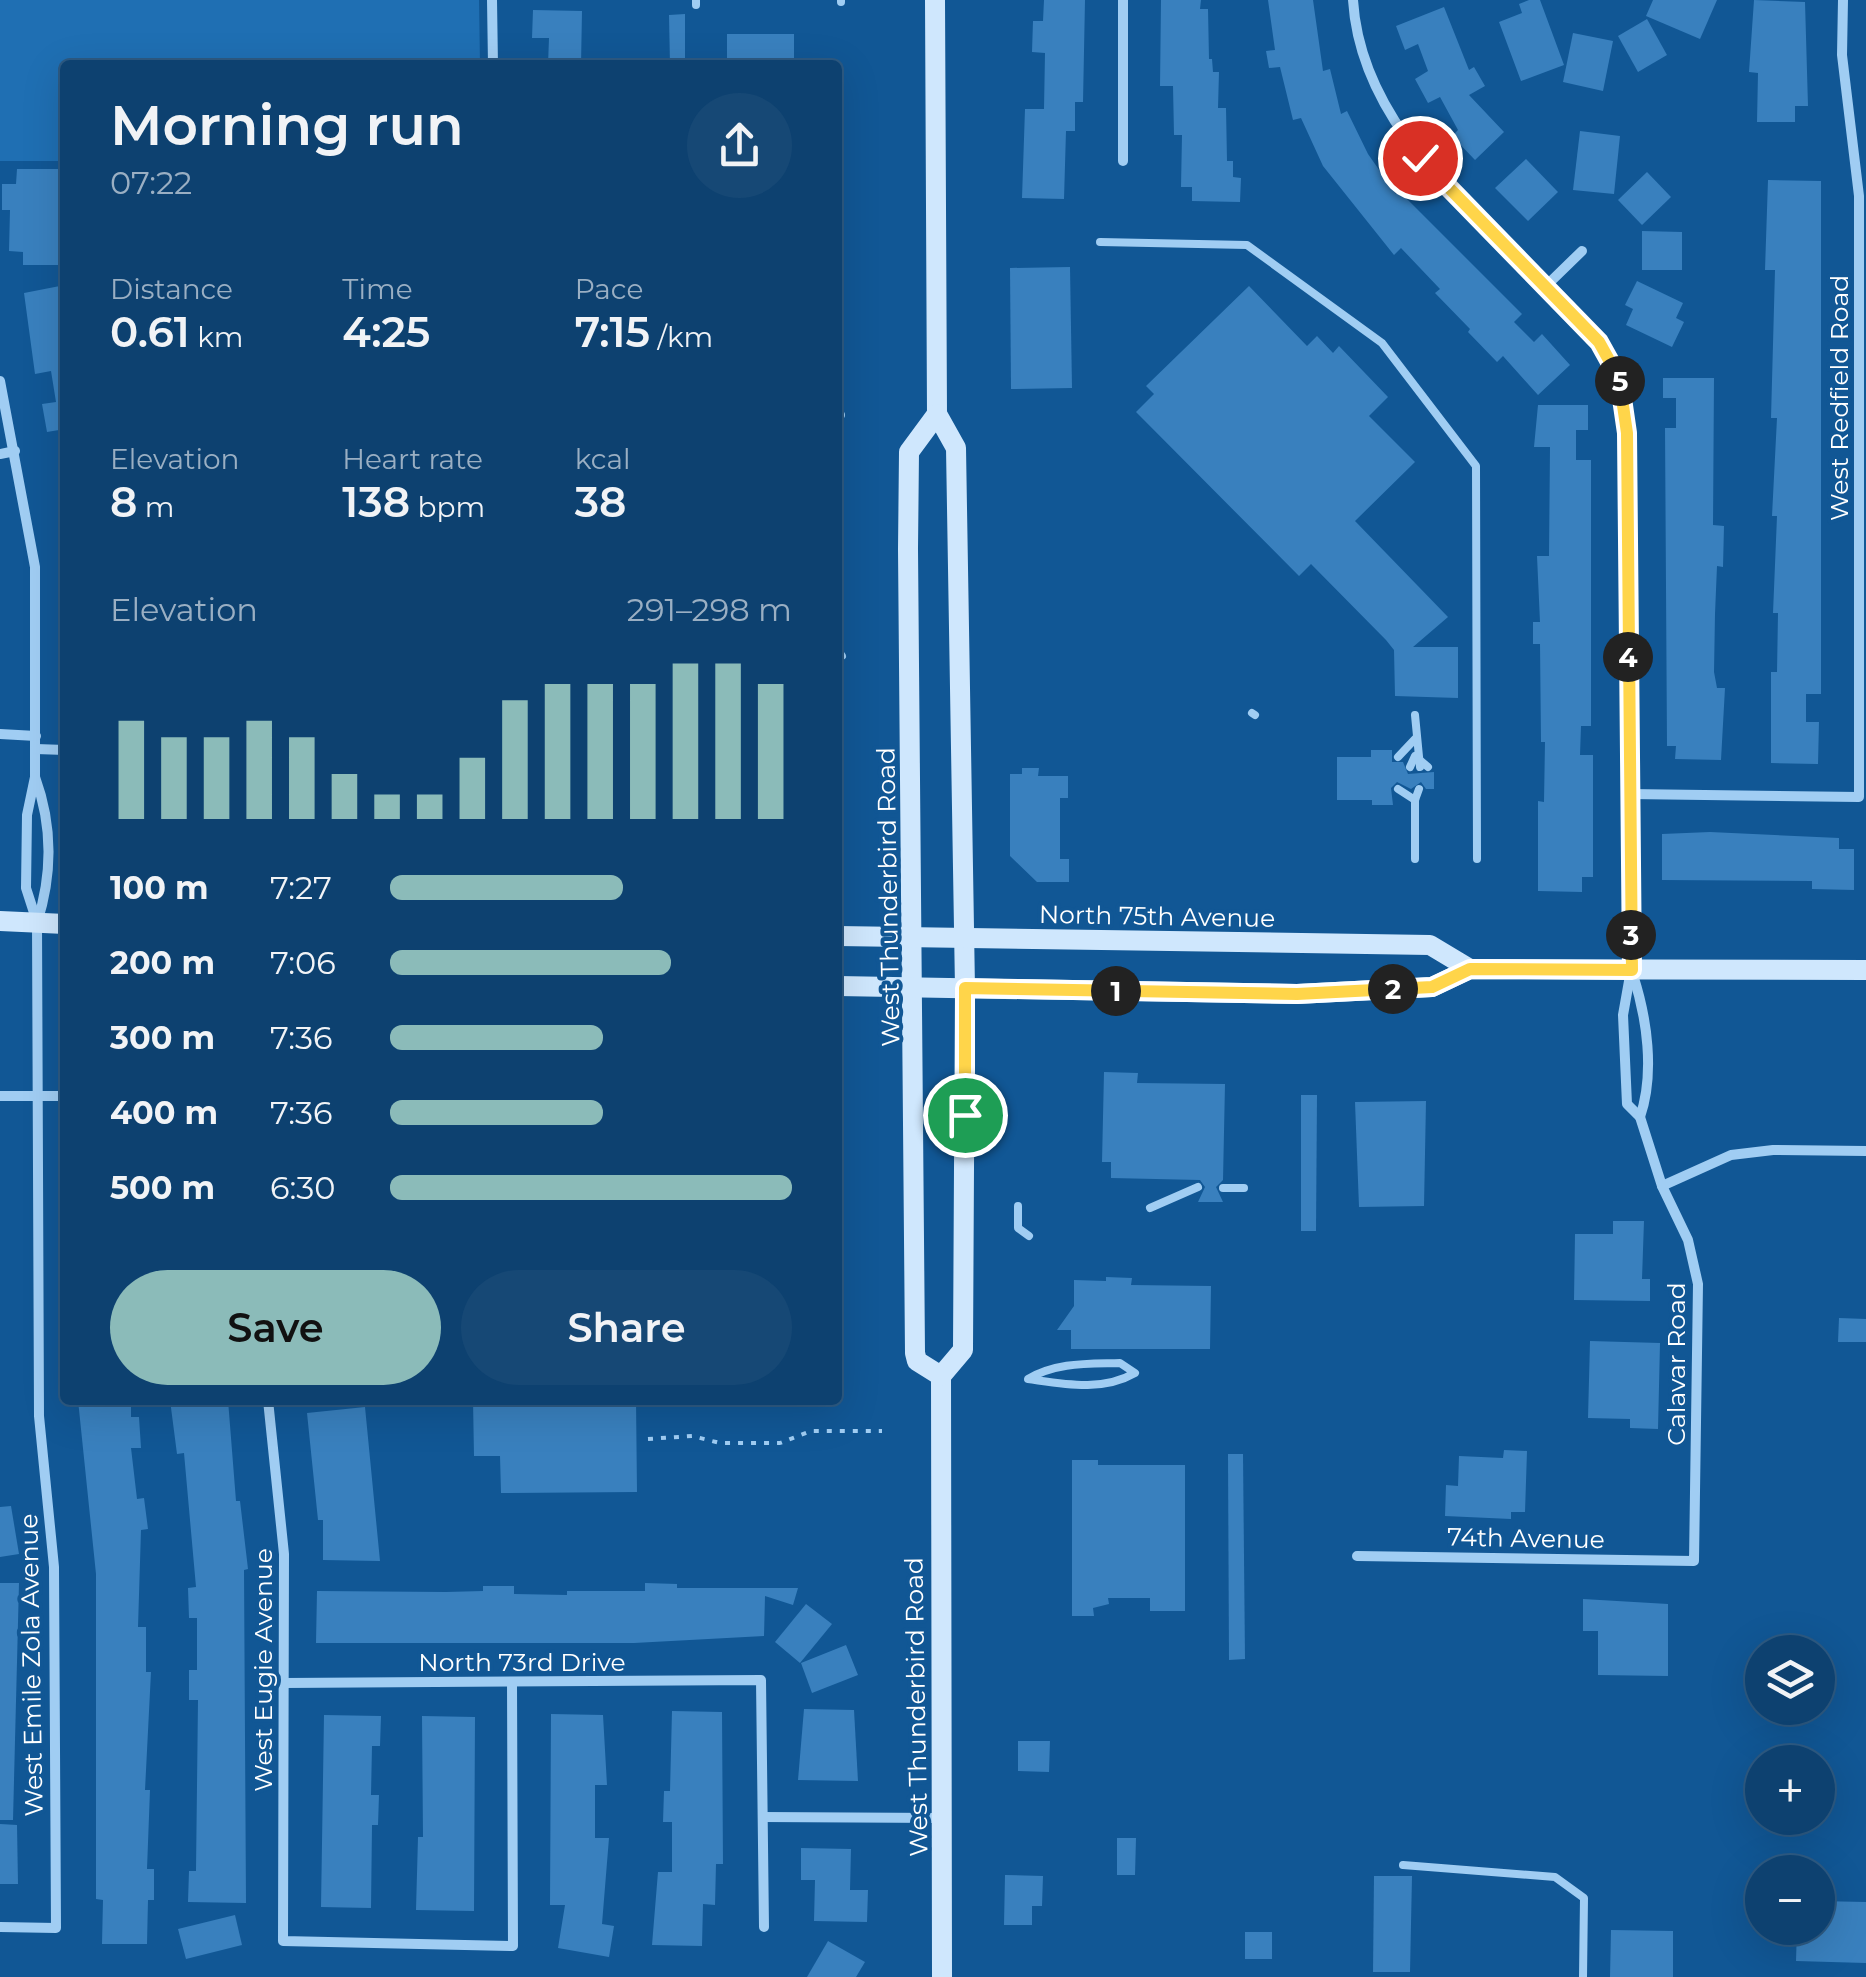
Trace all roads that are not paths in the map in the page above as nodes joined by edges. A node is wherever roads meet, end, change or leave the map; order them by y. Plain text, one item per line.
1 (492, 0) edge
2 (935, 0) edge
3 (1123, 0) edge
4 (1352, 0) edge
5 (1843, 0) edge
6 (492, 60) edge
7 (1123, 161) dead end
8 (1100, 242) dead end
9 (1582, 251) dead end
10 (1546, 286) junction
11 (0, 380) edge
12 (937, 414) junction
13 (15, 451) junction
14 (0, 454) edge
15 (1416, 714) dead end
16 (0, 734) edge
17 (36, 736) junction
18 (1416, 739) junction
19 (36, 749) junction
20 (60, 750) edge
21 (1398, 756) dead end
22 (1416, 756) junction
23 (36, 777) junction
24 (1398, 789) dead end
25 (1419, 789) dead end
26 (1629, 794) junction
27 (1414, 800) junction
28 (1415, 859) dead end
29 (1477, 859) dead end
30 (0, 922) edge
31 (37, 922) junction
32 (60, 924) edge
33 (842, 936) edge
34 (914, 938) junction
35 (964, 938) junction
36 (1470, 969) junction
37 (1632, 970) junction
38 (1866, 970) edge
39 (842, 986) edge
40 (914, 988) junction
41 (965, 988) junction
42 (1624, 1061) junction
43 (1646, 1061) junction
44 (0, 1096) edge
45 (38, 1096) junction
46 (60, 1096) edge
47 (1640, 1117) junction
48 (1866, 1151) edge
49 (1662, 1186) junction
50 (1198, 1187) dead end
51 (1223, 1188) dead end
52 (1244, 1188) dead end
53 (1018, 1206) dead end
54 (1150, 1208) dead end
55 (1029, 1236) dead end
56 (941, 1376) junction
57 (1028, 1378) joint
58 (269, 1405) edge
59 (1358, 1556) dead end
60 (1694, 1561) joint
61 (512, 1682) junction
62 (284, 1683) junction
63 (763, 1817) junction
64 (942, 1818) junction
65 (1404, 1865) dead end
66 (0, 1927) edge
67 (764, 1927) dead end
68 (942, 1977) edge
69 (1583, 1977) edge

1 - 6 street
2 - 12 main road, West Thunderbird Road
3 - 7 street
4 - 10 street
5 - 26 street, West Redfield Road
8 - 29 lane
9 - 10 street
10 - 26 street
11 - 13 street
12 - 34 main road, West Thunderbird Road
12 - 35 main road, West Thunderbird Road
13 - 14 street
13 - 17 street
15 - 18 lane
16 - 17 street
17 - 19 street
18 - 21 lane
18 - 22 lane
19 - 20 street
19 - 23 street
22 - 22 lane
23 - 31 street
23 - 31 street
24 - 27 lane
25 - 27 lane
26 - 37 street
27 - 28 lane
30 - 31 main road
31 - 32 main road
31 - 45 street, West Emile Zola Avenue
33 - 34 main road, North 75th Avenue
34 - 35 main road, North 75th Avenue
34 - 40 main road, West Thunderbird Road
35 - 36 main road, North 75th Avenue
35 - 41 main road, West Thunderbird Road
36 - 37 main road, North 75th Avenue
36 - 41 main road, North 75th Avenue
37 - 38 main road, North 75th Avenue
37 - 42 street, Calavar Road
37 - 43 street, Calavar Road
39 - 40 main road, North 75th Avenue
40 - 41 main road, North 75th Avenue
40 - 56 main road, West Thunderbird Road
41 - 56 main road, West Thunderbird Road
42 - 43 lane
42 - 47 street, Calavar Road
43 - 47 street, Calavar Road
44 - 45 street
45 - 46 street
45 - 66 street, West Emile Zola Avenue
47 - 49 street, Calavar Road
48 - 49 street
49 - 60 street, Calavar Road
50 - 54 lane
51 - 52 lane
53 - 55 lane
56 - 64 main road, West Thunderbird Road
57 - 57 lane
58 - 62 street, West Eugie Avenue
59 - 60 street, 74th Avenue
61 - 62 street, North 73rd Drive
61 - 62 street, West Eugie Avenue
61 - 63 street, North 73rd Drive
63 - 64 street
63 - 67 street
64 - 68 main road, West Thunderbird Road
65 - 69 lane

